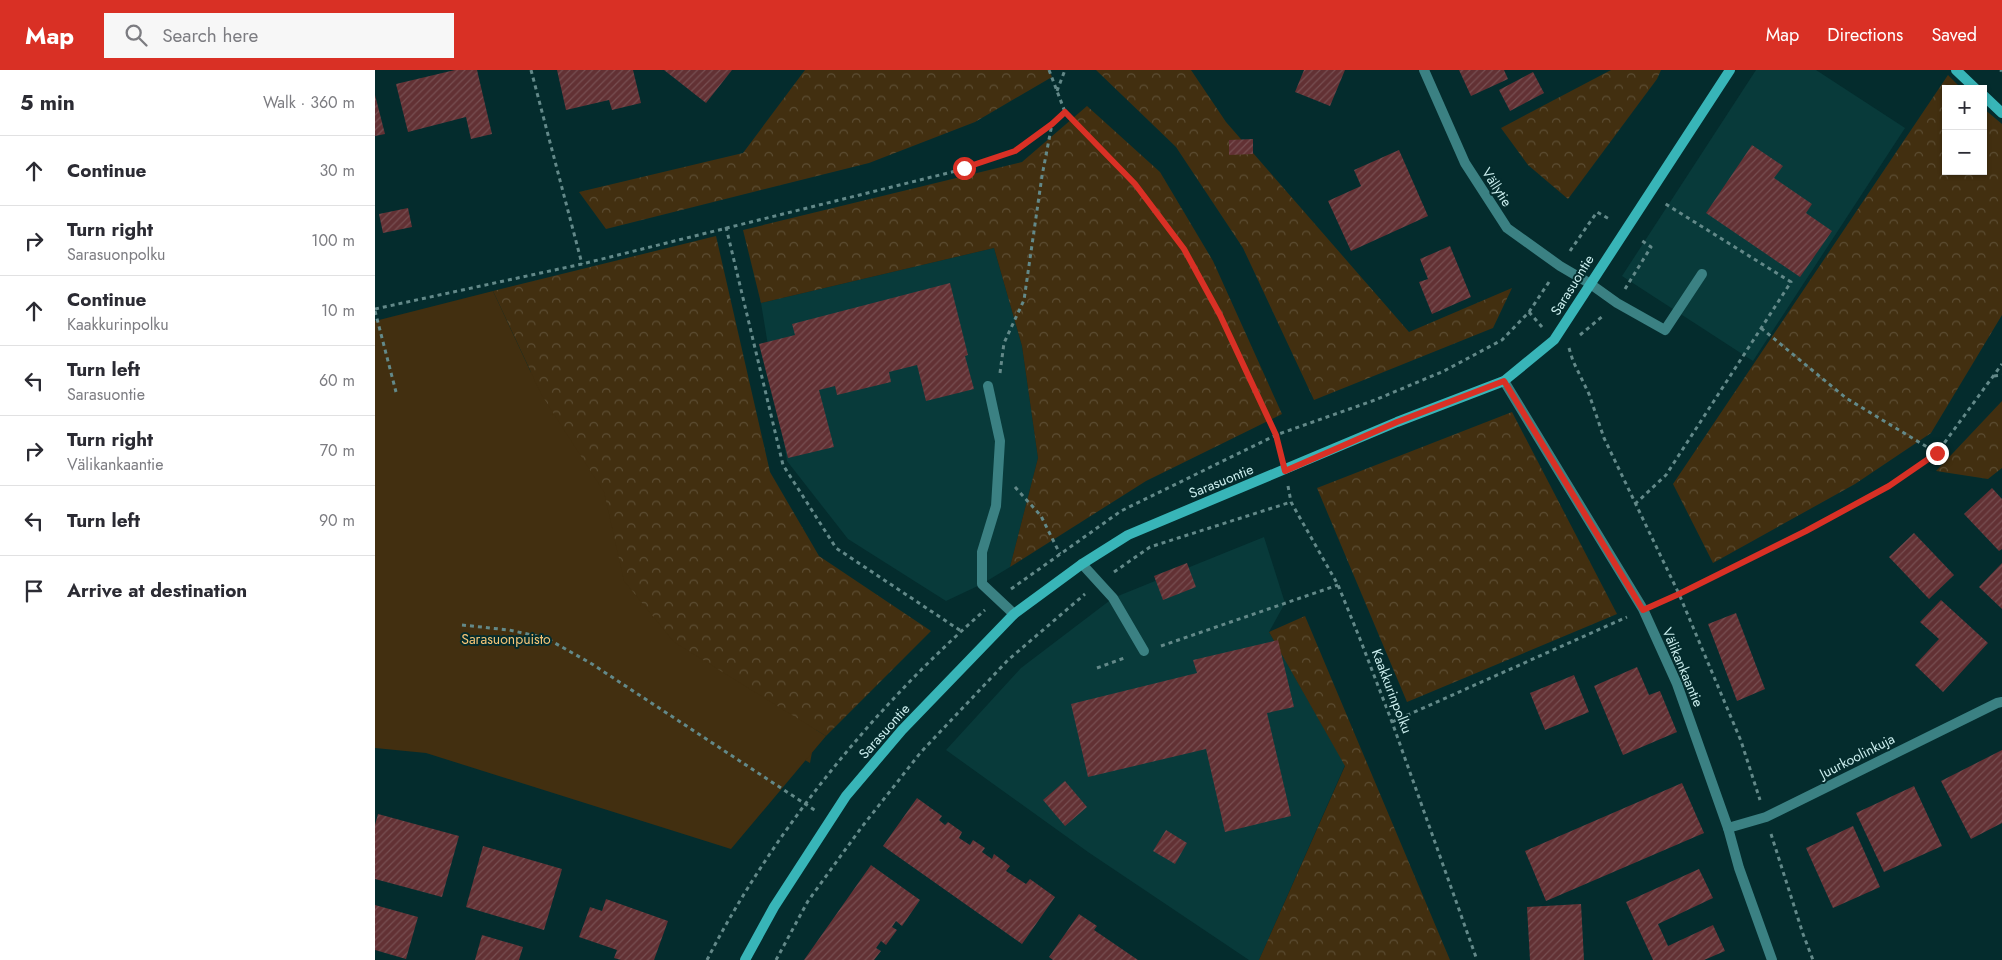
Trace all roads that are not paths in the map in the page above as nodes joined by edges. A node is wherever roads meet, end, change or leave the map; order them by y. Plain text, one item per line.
1 (1424, 70) edge
2 (1730, 70) edge
3 (1956, 70) edge
4 (1972, 85) edge
5 (1987, 99) edge
6 (2002, 113) edge
7 (1702, 274) dead end
8 (1589, 283) junction
9 (1504, 381) junction
10 (988, 386) dead end
11 (1082, 564) junction
12 (1014, 614) junction
13 (1144, 651) road end
14 (2000, 700) edge
15 (1728, 828) junction
16 (745, 960) edge
17 (1772, 960) edge

1 - 8 street, Vällytie
2 - 8 street, Sarasuontie
3 - 4 street
5 - 6 street
7 - 8 street, Vällytie
8 - 9 street, Sarasuontie
9 - 11 street, Sarasuontie
9 - 15 street, Välikankaantie
10 - 12 street
11 - 12 street, Sarasuontie
11 - 13 street
12 - 16 street, Sarasuontie
14 - 15 street, Juurkoolinkuja
15 - 17 street, Välikankaantie

